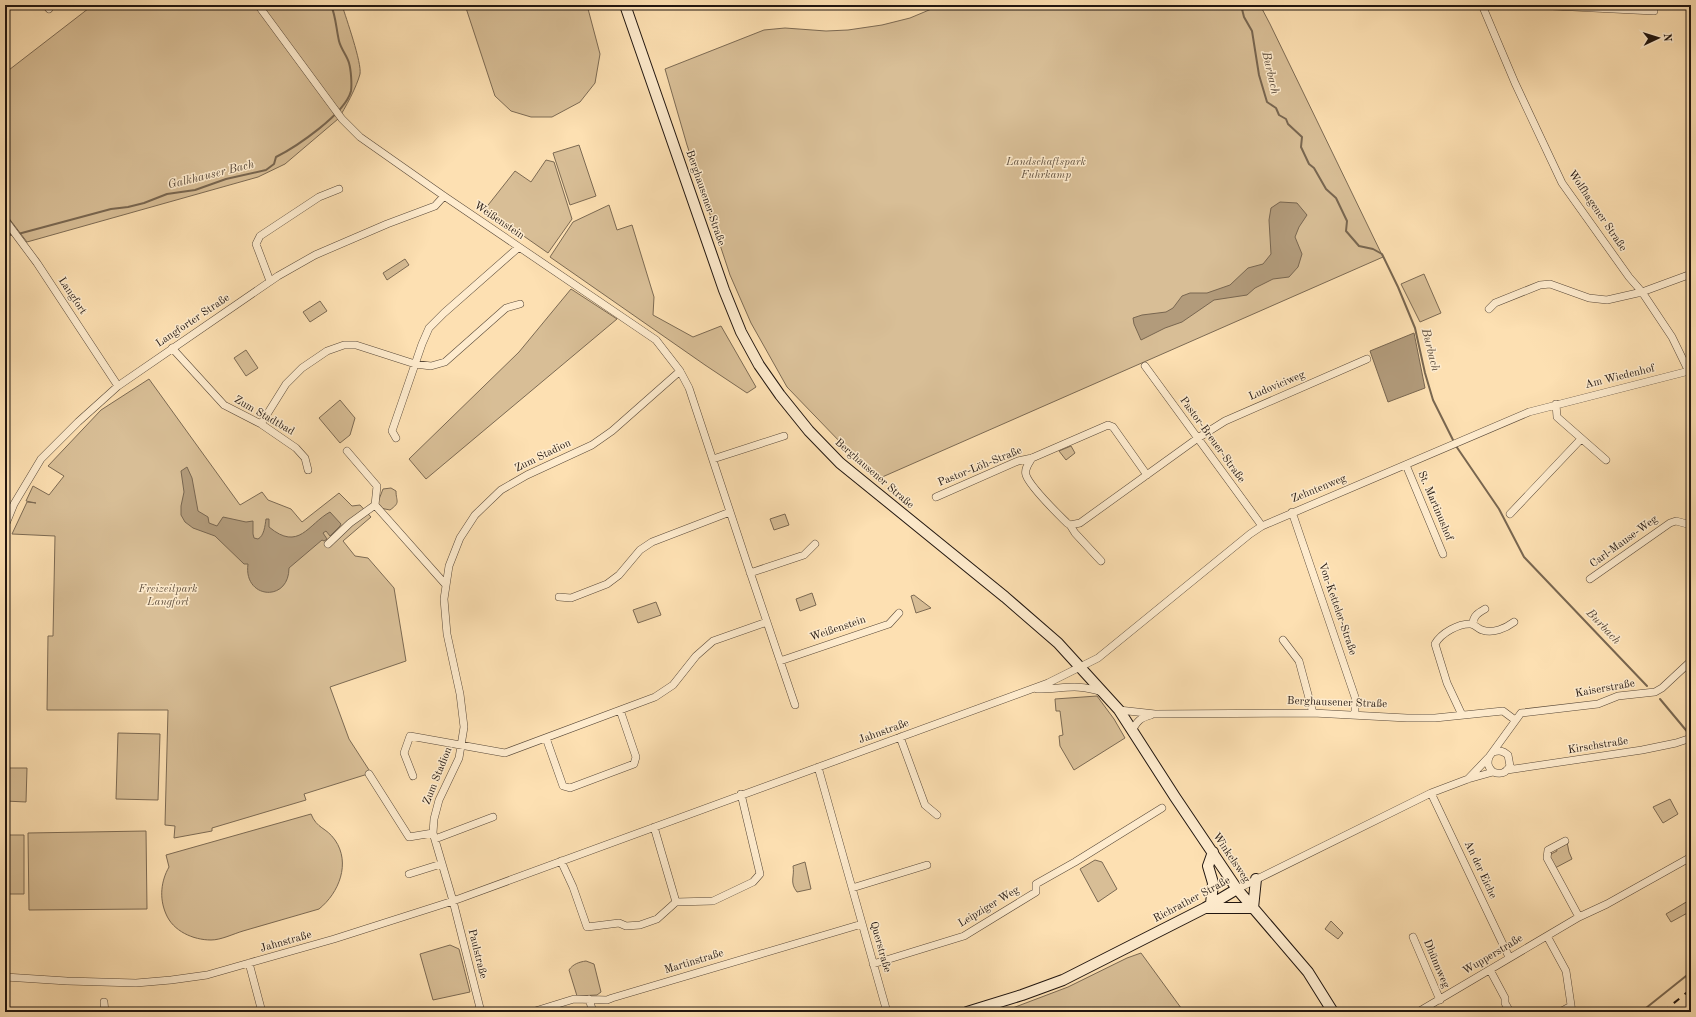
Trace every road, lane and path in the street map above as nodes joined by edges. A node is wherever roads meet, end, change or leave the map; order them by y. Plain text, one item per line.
1 (258, 5) edge
2 (625, 5) edge
3 (1482, 5) edge
4 (1532, 5) edge
5 (1654, 11) dead end
6 (339, 189) dead end
7 (444, 196) junction
8 (7, 223) edge
9 (519, 247) junction
10 (1691, 274) edge
11 (270, 281) junction
12 (1642, 292) junction
13 (520, 304) dead end
14 (1489, 309) dead end
15 (172, 348) junction
16 (1367, 359) dead end
17 (415, 364) junction
18 (1145, 366) dead end
19 (680, 371) junction
20 (1690, 373) edge
21 (118, 386) junction
22 (1556, 404) junction
23 (261, 424) junction
24 (784, 436) dead end
25 (396, 438) dead end
26 (1198, 438) junction
27 (1581, 439) junction
28 (347, 451) dead end
29 (1032, 458) junction
30 (712, 459) junction
31 (1606, 460) dead end
32 (1406, 465) junction
33 (308, 470) dead end
34 (1147, 475) junction
35 (936, 497) dead end
36 (375, 505) junction
37 (730, 512) junction
38 (1292, 512) junction
39 (1510, 514) dead end
40 (1070, 525) junction
41 (1691, 525) edge
42 (5, 526) edge
43 (1262, 526) junction
44 (328, 544) dead end
45 (815, 544) dead end
46 (1443, 554) dead end
47 (1101, 561) dead end
48 (750, 573) junction
49 (1590, 579) dead end
50 (446, 585) junction
51 (559, 597) dead end
52 (1485, 609) dead end
53 (899, 613) dead end
54 (767, 622) junction
55 (1514, 622) dead end
56 (1473, 624) junction
57 (1283, 640) dead end
58 (780, 661) junction
59 (1691, 661) edge
60 (1081, 667) junction
61 (1033, 689) junction
62 (1103, 692) junction
63 (795, 705) dead end
64 (620, 710) junction
65 (1119, 710) junction
66 (1314, 713) junction
67 (1155, 714) junction
68 (1355, 715) junction
69 (1462, 715) junction
70 (1516, 720) junction
71 (1132, 731) junction
72 (1507, 731) junction
73 (546, 738) junction
74 (900, 738) junction
75 (1689, 738) edge
76 (462, 746) junction
77 (1493, 752) junction
78 (1506, 753) junction
79 (1488, 758) junction
80 (818, 768) junction
81 (1507, 770) junction
82 (1493, 772) junction
83 (370, 774) dead end
84 (413, 776) dead end
85 (1468, 779) junction
86 (1431, 793) junction
87 (741, 794) junction
88 (1162, 808) dead end
89 (937, 815) dead end
90 (494, 817) dead end
91 (654, 827) junction
92 (434, 836) junction
93 (1565, 841) dead end
94 (1213, 852) junction
95 (1691, 857) edge
96 (561, 861) junction
97 (441, 864) junction
98 (927, 865) dead end
99 (409, 874) dead end
100 (1256, 879) junction
101 (852, 888) junction
102 (1237, 889) junction
103 (453, 901) junction
104 (676, 902) junction
105 (1208, 906) junction
106 (1253, 908) junction
107 (1580, 917) junction
108 (862, 924) junction
109 (1547, 936) junction
110 (1413, 937) dead end
111 (1509, 957) junction
112 (249, 963) junction
113 (873, 964) junction
114 (1490, 970) junction
115 (5, 977) edge
116 (589, 1000) junction
117 (1440, 1000) junction
118 (104, 1002) dead end
119 (1572, 1009) edge
120 (105, 1012) edge
121 (262, 1012) edge
122 (481, 1012) edge
123 (532, 1012) edge
124 (593, 1012) edge
125 (887, 1012) edge
126 (967, 1012) edge
127 (1333, 1012) edge
128 (1418, 1012) edge
129 (1510, 1012) edge
130 (1560, 1012) edge

1 - 7 street, Weißenstein
2 - 60 main road, Berghausener Straße
3 - 12 street, Wolfhagener Straße
4 - 5 street
6 - 11 street
7 - 9 street, Weißenstein
7 - 11 street, Langforter Straße
8 - 21 street, Langfort
9 - 17 street
9 - 19 street, Weißenstein
10 - 12 street
11 - 15 street, Langforter Straße
12 - 14 street
12 - 20 street, Wolfhagener Straße
13 - 17 street
15 - 21 street, Langforter Straße
15 - 23 street, Zum Stadtbad
16 - 26 street, Ludoviciweg
17 - 23 street
17 - 25 street
18 - 26 street, Pastor-Breuer-Straße
19 - 30 street, Weißenstein
19 - 50 street, Zum Stadion
20 - 22 street, Am Wiedenhof
21 - 42 street, Langforter Straße
22 - 27 street
22 - 32 street, Zehntenweg
23 - 33 street, Zum Stadtbad
24 - 30 street
26 - 34 street
26 - 43 street, Pastor-Breuer-Straße
27 - 31 street
27 - 39 street
28 - 36 street
29 - 34 street, Pastor-Löh-Straße
29 - 35 street, Pastor-Löh-Straße
29 - 40 street, Pastor-Löh-Straße
30 - 37 street, Weißenstein
32 - 38 street, Zehntenweg
32 - 46 street, St. Martinushof
34 - 40 street
36 - 44 street
36 - 50 street
37 - 48 street, Weißenstein
37 - 51 street
38 - 43 street, Zehntenweg
38 - 68 street, Von-Ketteler-Straße
40 - 47 street, Pastor-Löh-Straße
41 - 49 street, Carl-Mause-Weg
43 - 60 street, Zehntenweg
45 - 48 street
48 - 54 street, Weißenstein
50 - 76 street, Zum Stadion
52 - 56 street
53 - 58 street, Weißenstein
54 - 58 street, Weißenstein
54 - 64 street
55 - 56 street
56 - 69 street
57 - 66 street
58 - 63 street, Weißenstein
59 - 70 street, Kaiserstraße
60 - 61 street, Jahnstraße
60 - 62 main road, Berghausener Straße
61 - 62 street, Jahnstraße
61 - 74 street, Jahnstraße
62 - 65 main road, Berghausener Straße
64 - 73 street
64 - 73 street
65 - 67 street, Berghausener Straße
65 - 71 main road, Winkelsweg
66 - 67 street, Berghausener Straße
66 - 68 street, Berghausener Straße
67 - 71 street, Berghausener Straße
68 - 69 street, Berghausener Straße
69 - 70 street, Berghausener Straße
70 - 72 street
71 - 94 main road, Winkelsweg
72 - 77 street
72 - 78 street
73 - 76 street
74 - 80 street, Jahnstraße
74 - 89 street
75 - 81 street, Kirschstraße
76 - 84 street
76 - 92 street, Zum Stadion
77 - 78 street
77 - 79 street
78 - 81 street
79 - 82 street
79 - 85 street, Richrather Straße
80 - 87 street, Jahnstraße
80 - 101 street, Querstraße
81 - 82 street
82 - 85 street, Richrather Straße
83 - 92 street
85 - 86 street, Richrather Straße
86 - 100 street, Richrather Straße
86 - 111 street, An der Eiche
87 - 91 street, Jahnstraße
87 - 104 street
88 - 113 street, Leipziger Weg
90 - 92 street
91 - 96 street, Jahnstraße
91 - 104 street
92 - 97 street, Zum Stadion
93 - 107 street
94 - 102 main road, Winkelsweg
94 - 105 main road
95 - 107 street, Wupperstraße
96 - 103 street, Jahnstraße
96 - 104 street
97 - 99 street
97 - 103 street, Zum Stadion
98 - 101 street
100 - 102 street, Richrather Straße
100 - 106 main road
101 - 108 street, Querstraße
102 - 105 main road, Richrather Straße
102 - 106 main road, Winkelsweg
103 - 112 street, Jahnstraße
103 - 122 street, Paulstraße
105 - 106 main road
105 - 126 main road, Richrather Straße
106 - 127 main road, Winkelsweg
107 - 109 street, Wupperstraße
108 - 113 street, Querstraße
108 - 116 street, Martinstraße
109 - 111 street, Wupperstraße
109 - 119 street
110 - 117 street, Dhünnweg
111 - 114 street, Wupperstraße
112 - 115 street, Jahnstraße
112 - 121 street
113 - 125 street, Querstraße
114 - 117 street, Wupperstraße
114 - 129 street
116 - 123 street, Martinstraße
116 - 124 street
117 - 128 street, Wupperstraße
118 - 120 street
119 - 130 street

